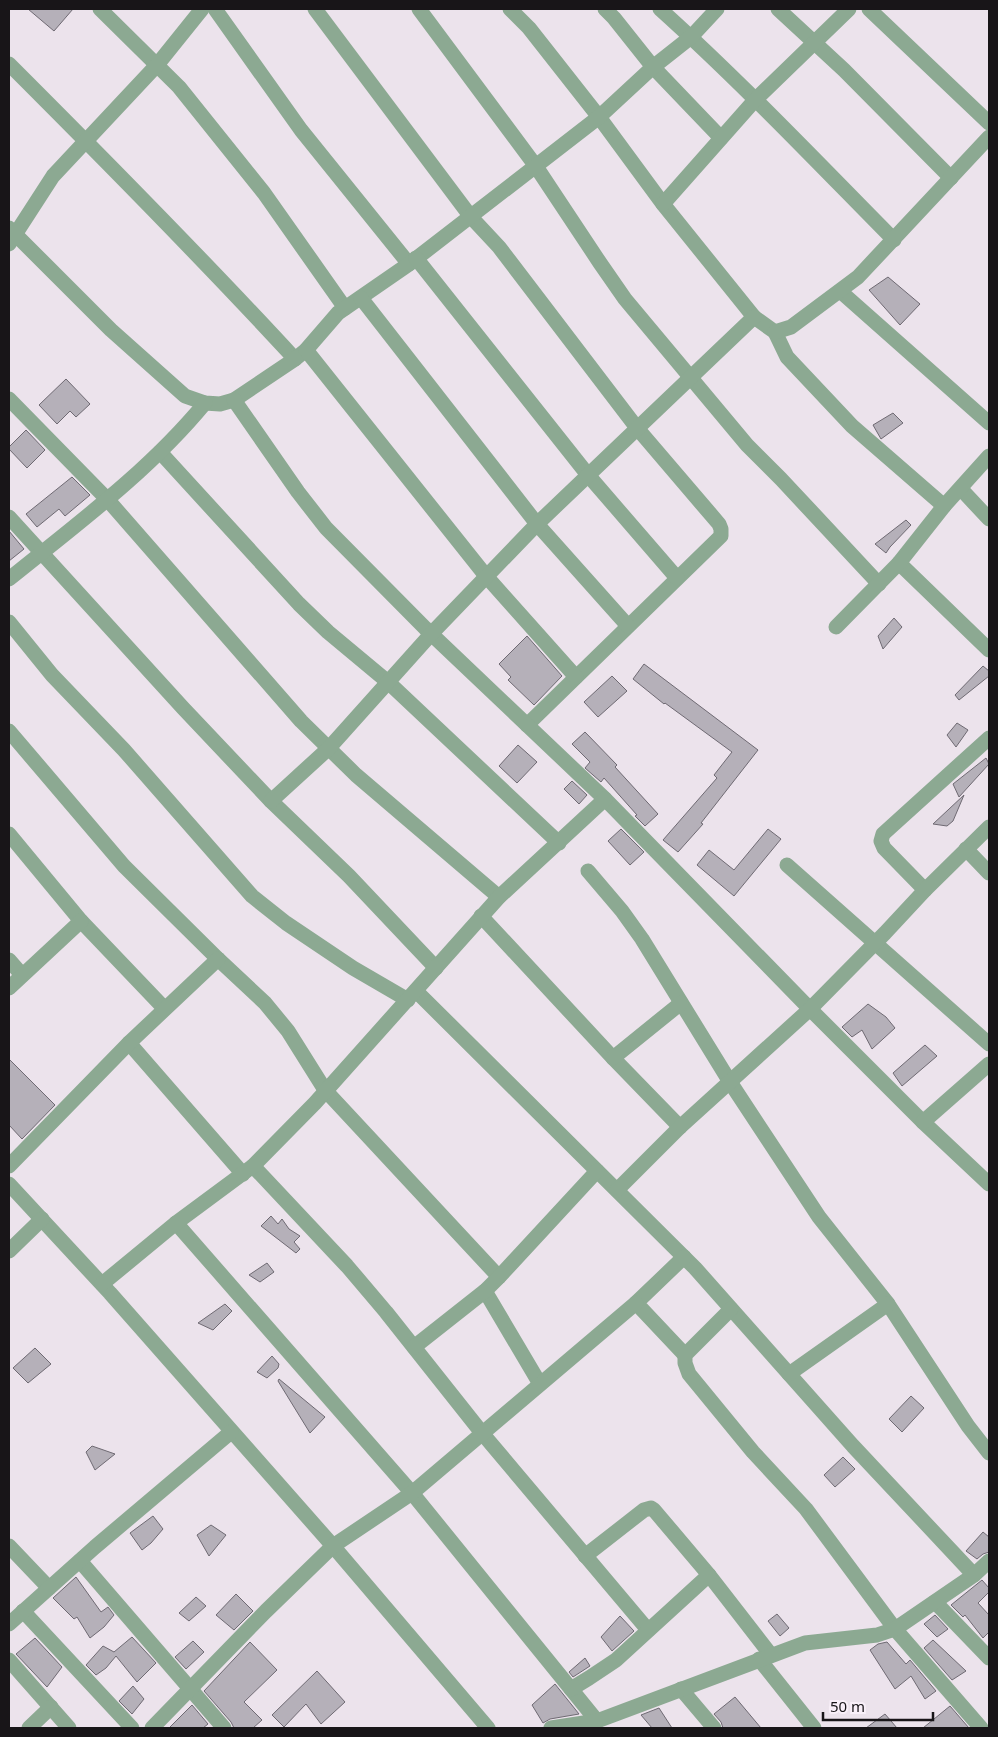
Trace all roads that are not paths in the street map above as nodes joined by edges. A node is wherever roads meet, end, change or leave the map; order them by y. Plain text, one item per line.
1 (100, 9) edge
2 (202, 9) edge
3 (215, 9) edge
4 (314, 9) edge
5 (419, 9) edge
6 (510, 9) edge
7 (606, 9) edge
8 (660, 9) edge
9 (717, 9) edge
10 (778, 9) edge
11 (849, 9) edge
12 (869, 9) edge
13 (691, 37) junction
14 (815, 43) junction
15 (9, 64) edge
16 (157, 65) junction
17 (653, 67) junction
18 (756, 100) junction
19 (599, 117) junction
20 (989, 124) edge
21 (989, 137) edge
22 (721, 138) junction
23 (86, 140) junction
24 (535, 165) junction
25 (951, 178) junction
26 (663, 204) junction
27 (471, 217) junction
28 (11, 235) edge
29 (894, 240) junction
30 (413, 261) junction
31 (840, 291) junction
32 (360, 298) junction
33 (346, 308) junction
34 (754, 317) junction
35 (775, 332) junction
36 (300, 355) junction
37 (692, 377) junction
38 (9, 399) edge
39 (234, 400) junction
40 (205, 403) junction
41 (989, 423) edge
42 (637, 428) junction
43 (160, 452) junction
44 (989, 456) edge
45 (588, 475) junction
46 (961, 489) junction
47 (106, 499) junction
48 (944, 506) junction
49 (9, 517) edge
50 (989, 519) edge
51 (536, 524) junction
52 (41, 552) junction
53 (900, 563) junction
54 (486, 576) junction
55 (678, 578) junction
56 (9, 579) edge
57 (878, 584) junction
58 (9, 622) edge
59 (628, 626) junction
60 (836, 627) dead end
61 (432, 634) junction
62 (989, 650) edge
63 (576, 677) junction
64 (388, 682) junction
65 (527, 724) junction
66 (9, 730) edge
67 (989, 738) edge
68 (329, 748) junction
69 (605, 799) junction
70 (271, 801) junction
71 (989, 827) edge
72 (9, 834) edge
73 (559, 843) junction
74 (966, 849) junction
75 (786, 866) dead end
76 (588, 871) dead end
77 (989, 872) edge
78 (924, 890) junction
79 (499, 897) junction
80 (481, 916) junction
81 (81, 921) junction
82 (876, 943) junction
83 (9, 960) edge
84 (218, 960) junction
85 (436, 968) junction
86 (22, 975) junction
87 (9, 988) edge
88 (412, 995) junction
89 (681, 1003) junction
90 (164, 1008) junction
91 (810, 1009) junction
92 (128, 1042) junction
93 (989, 1044) edge
94 (613, 1058) junction
95 (989, 1064) edge
96 (730, 1082) junction
97 (326, 1090) junction
98 (923, 1122) junction
99 (680, 1127) junction
100 (9, 1166) edge
101 (248, 1170) junction
102 (597, 1170) junction
103 (9, 1184) edge
104 (989, 1184) edge
105 (617, 1190) junction
106 (42, 1219) junction
107 (176, 1223) junction
108 (9, 1251) edge
109 (684, 1257) junction
110 (499, 1277) junction
111 (102, 1284) junction
112 (485, 1290) junction
113 (636, 1303) junction
114 (888, 1304) junction
115 (731, 1309) junction
116 (414, 1347) junction
117 (685, 1355) junction
118 (789, 1374) junction
119 (540, 1384) junction
120 (231, 1432) junction
121 (482, 1433) junction
122 (989, 1453) edge
123 (412, 1493) junction
124 (9, 1546) edge
125 (333, 1546) junction
126 (585, 1556) junction
127 (80, 1561) junction
128 (983, 1570) edge
129 (709, 1575) junction
130 (49, 1588) junction
131 (935, 1602) junction
132 (23, 1611) junction
133 (9, 1624) edge
134 (895, 1629) junction
135 (648, 1630) junction
136 (765, 1657) junction
137 (989, 1658) edge
138 (9, 1660) edge
139 (191, 1688) junction
140 (571, 1689) junction
141 (682, 1689) junction
142 (51, 1708) junction
143 (597, 1721) junction
144 (29, 1728) edge
145 (69, 1728) edge
146 (132, 1728) edge
147 (152, 1728) edge
148 (224, 1728) edge
149 (488, 1728) edge
150 (551, 1728) edge
151 (714, 1728) edge
152 (814, 1728) edge
153 (981, 1728) edge

1 - 16 street
2 - 16 street
3 - 30 street
4 - 27 street
5 - 24 street
6 - 19 street
7 - 17 street
8 - 13 street
9 - 13 street
10 - 14 street
11 - 14 street
12 - 20 street
13 - 17 street
13 - 18 street
14 - 18 street
14 - 25 street
15 - 23 street
16 - 23 street
16 - 33 street
17 - 19 street
17 - 22 street
18 - 22 street
18 - 29 street
19 - 24 street
19 - 26 street
21 - 25 street
22 - 26 street
23 - 28 street
23 - 36 street
24 - 27 street
24 - 37 street
25 - 29 street
26 - 34 street
27 - 30 street
27 - 42 street
28 - 40 street
29 - 31 street
30 - 32 street
30 - 45 street
31 - 35 street
31 - 41 street
32 - 33 street
32 - 51 street
33 - 36 street
34 - 35 street
34 - 37 street
35 - 48 street
36 - 39 street
36 - 54 street
37 - 42 street
37 - 57 street
38 - 47 street
39 - 40 street
39 - 61 street
40 - 43 street
42 - 45 street
42 - 55 street
43 - 47 street
43 - 64 street
44 - 46 street
45 - 51 street
45 - 55 street
46 - 48 street
46 - 50 street
47 - 52 street
47 - 68 street
48 - 53 street
49 - 52 street
51 - 54 street
51 - 59 street
52 - 56 street
52 - 70 street
53 - 57 street
53 - 62 street
54 - 61 street
54 - 63 street
55 - 59 street
57 - 60 street
58 - 88 street
59 - 63 street
61 - 64 street
61 - 65 street
63 - 65 street
64 - 68 street
64 - 73 street
65 - 69 street
66 - 84 street
67 - 78 street
68 - 70 street
68 - 79 street
69 - 73 street
69 - 91 street
70 - 85 street
71 - 74 street
72 - 81 street
73 - 79 street
74 - 77 street
74 - 78 street
75 - 82 street
76 - 89 street
78 - 82 street
79 - 80 street
80 - 85 street
80 - 94 street
81 - 86 street
81 - 90 street
82 - 91 street
82 - 93 street
83 - 86 street
84 - 90 street
84 - 97 street
85 - 88 street
86 - 87 street
88 - 97 street
88 - 102 street
89 - 94 street
89 - 96 street
90 - 92 street
91 - 96 street
91 - 98 street
92 - 100 street
92 - 101 street
94 - 99 street
95 - 98 street
96 - 99 street
96 - 114 street
97 - 101 street
97 - 110 street
98 - 104 street
99 - 105 street
101 - 107 street
101 - 116 street
102 - 105 street
102 - 110 street
103 - 106 street
105 - 109 street
106 - 108 street
106 - 111 street
107 - 111 street
107 - 123 street
109 - 113 street
109 - 115 street
110 - 112 street
111 - 120 street
112 - 116 street
112 - 119 street
113 - 117 street
113 - 119 street
114 - 118 street
114 - 122 street
115 - 117 street
115 - 118 street
116 - 121 street
117 - 134 street
118 - 128 street
119 - 121 street
120 - 125 street
120 - 127 street
121 - 123 street
121 - 126 street
123 - 125 street
123 - 140 street
124 - 130 street
125 - 139 street
125 - 149 street
126 - 129 street
126 - 135 street
127 - 130 street
127 - 139 street
128 - 131 street
129 - 135 street
129 - 136 street
130 - 132 street
131 - 134 street
131 - 137 street
132 - 133 street
132 - 146 street
134 - 136 street
134 - 153 street
135 - 140 street
136 - 141 street
136 - 152 street
138 - 142 street
139 - 147 street
139 - 148 street
140 - 143 street
141 - 143 street
141 - 151 street
142 - 144 street
142 - 145 street
143 - 150 street

